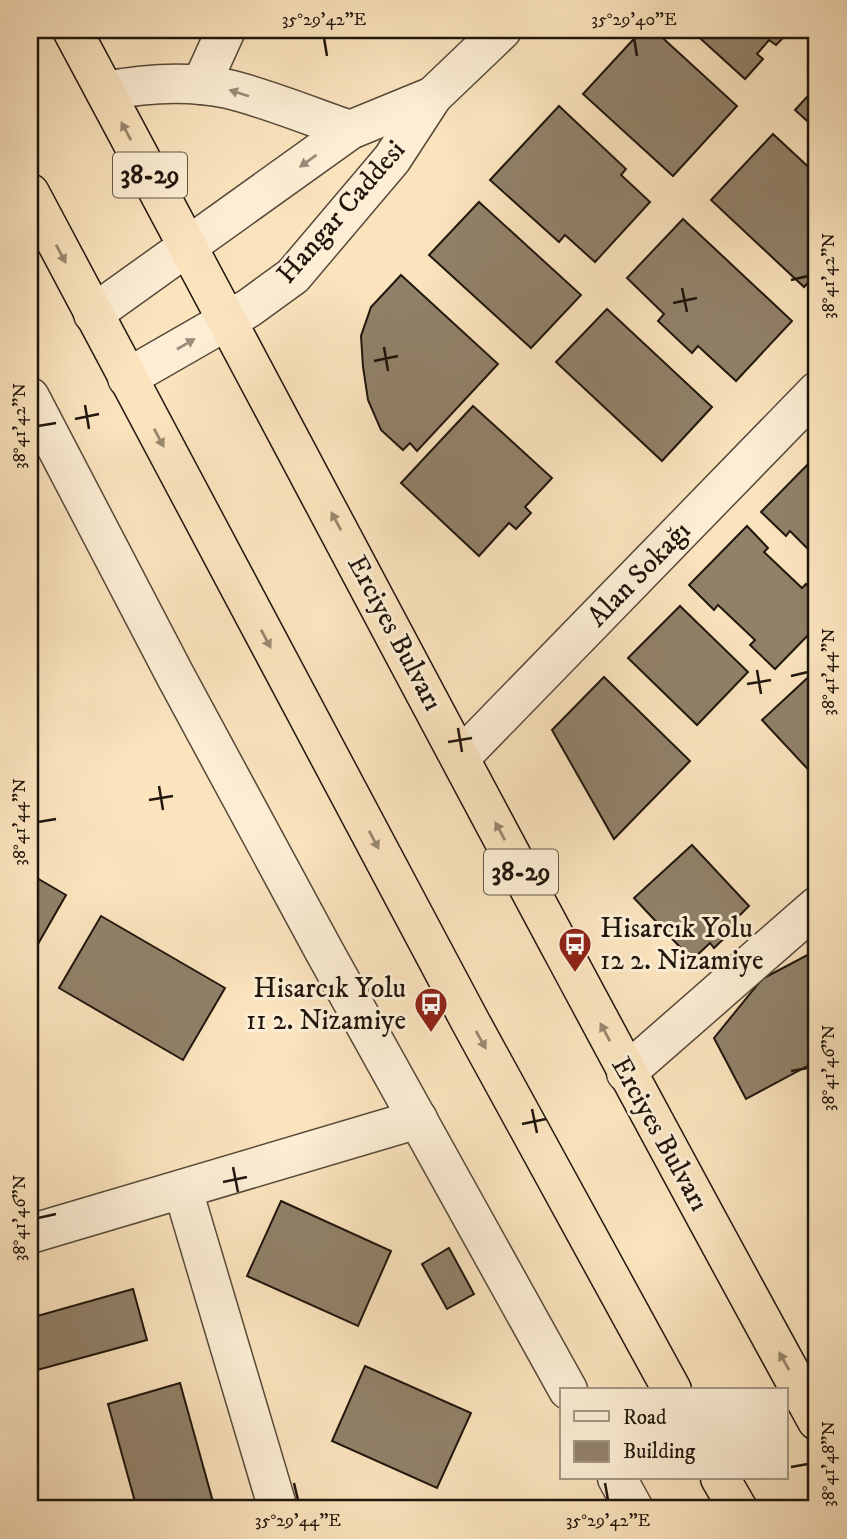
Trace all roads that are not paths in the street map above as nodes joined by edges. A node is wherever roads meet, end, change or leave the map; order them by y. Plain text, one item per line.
1 (72, 30) edge
2 (226, 30) edge
3 (502, 30) edge
4 (201, 85) junction
5 (105, 91) junction
6 (433, 96) junction
7 (350, 130) junction
8 (30, 193) edge
9 (188, 247) junction
10 (93, 314) junction
11 (229, 320) junction
12 (127, 378) junction
13 (817, 391) edge
14 (30, 397) edge
15 (461, 757) junction
16 (817, 906) edge
17 (626, 1073) junction
18 (418, 1119) junction
19 (183, 1190) junction
20 (30, 1234) edge
21 (567, 1388) edge
22 (672, 1388) edge
23 (817, 1421) edge
24 (618, 1480) edge
25 (721, 1480) edge
26 (278, 1509) edge
27 (634, 1509) edge
28 (738, 1509) edge

1 - 5 highway, Erciyes Bulvarı / 38-29
2 - 4 street
3 - 6 street, Hangar Caddesi
4 - 5 street
7 -> 4 street
9 -> 5 highway, Erciyes Bulvarı / 38-29
6 - 7 street, Hangar Caddesi
6 - 11 street, Hangar Caddesi
7 -> 9 street, Hangar Caddesi
8 -> 10 highway
9 - 10 street, Hangar Caddesi
9 - 11 highway, Erciyes Bulvarı / 38-29
10 - 12 highway
12 -> 11 street, Hangar Caddesi
15 -> 11 highway, Erciyes Bulvarı / 38-29
12 -> 22 highway
13 - 15 street, Alan Sokağı
14 - 18 street
17 -> 15 highway, Erciyes Bulvarı / 38-29
16 - 17 street
23 -> 17 highway, Erciyes Bulvarı / 38-29
18 - 19 street
18 - 21 street
19 - 20 street
19 - 26 street
24 - 27 street
25 - 28 highway

